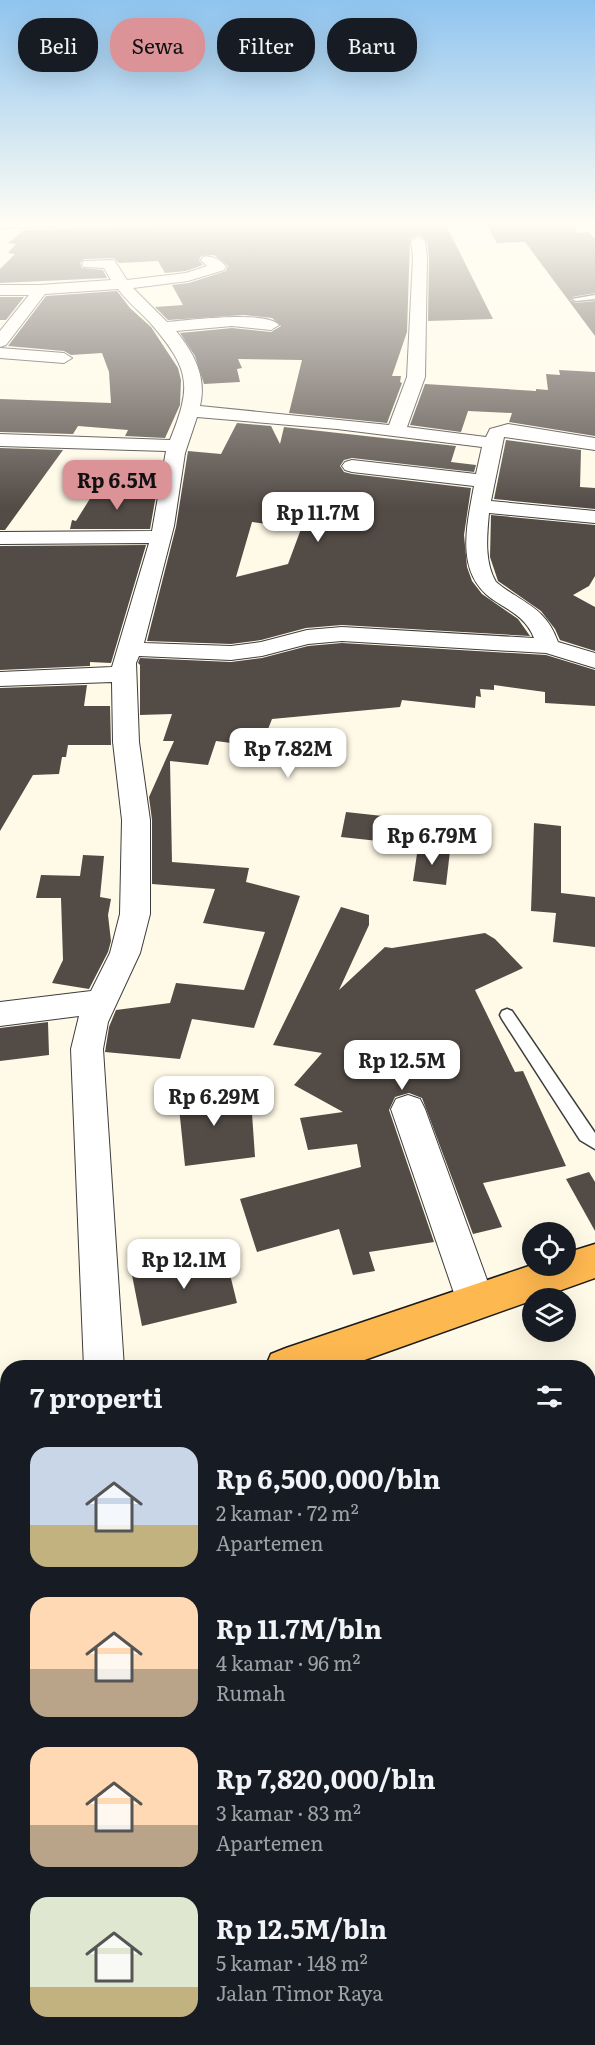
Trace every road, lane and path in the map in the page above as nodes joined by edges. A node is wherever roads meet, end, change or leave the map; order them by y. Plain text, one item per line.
1 (20, 316) edge
2 (153, 316) edge
3 (418, 316) edge
4 (271, 325) dead end
5 (162, 327) junction
6 (0, 342) edge
7 (0, 353) edge
8 (64, 358) dead end
9 (506, 409) dead end
10 (192, 411) junction
11 (396, 432) junction
12 (496, 437) junction
13 (0, 440) edge
14 (595, 444) edge
15 (178, 446) junction
16 (352, 466) dead end
17 (484, 481) junction
18 (481, 506) junction
19 (595, 517) edge
20 (160, 537) junction
21 (0, 538) edge
22 (548, 646) junction
23 (595, 661) edge
24 (127, 662) junction
25 (0, 679) edge
26 (100, 1002) junction
27 (0, 1014) edge
28 (507, 1015) dead end
29 (408, 1109) dead end
30 (595, 1142) edge
31 (595, 1261) edge
32 (476, 1302) junction
33 (104, 1360) edge
34 (309, 1360) edge

1 - 6 street
2 - 5 street
3 - 11 street
4 - 5 street
5 - 10 street
7 - 8 street
9 - 12 street
10 - 11 street
10 - 15 street
11 - 12 street
12 - 14 street
12 - 17 street
13 - 15 street
15 - 20 street
16 - 17 street
17 - 18 street
18 - 19 street
18 - 22 street
20 - 21 street
20 - 24 street
22 - 23 street
22 - 24 street
24 - 25 street
24 - 26 street
26 - 27 street
26 - 33 street
28 - 30 lane
29 - 32 street
31 - 32 highway
32 - 34 highway

